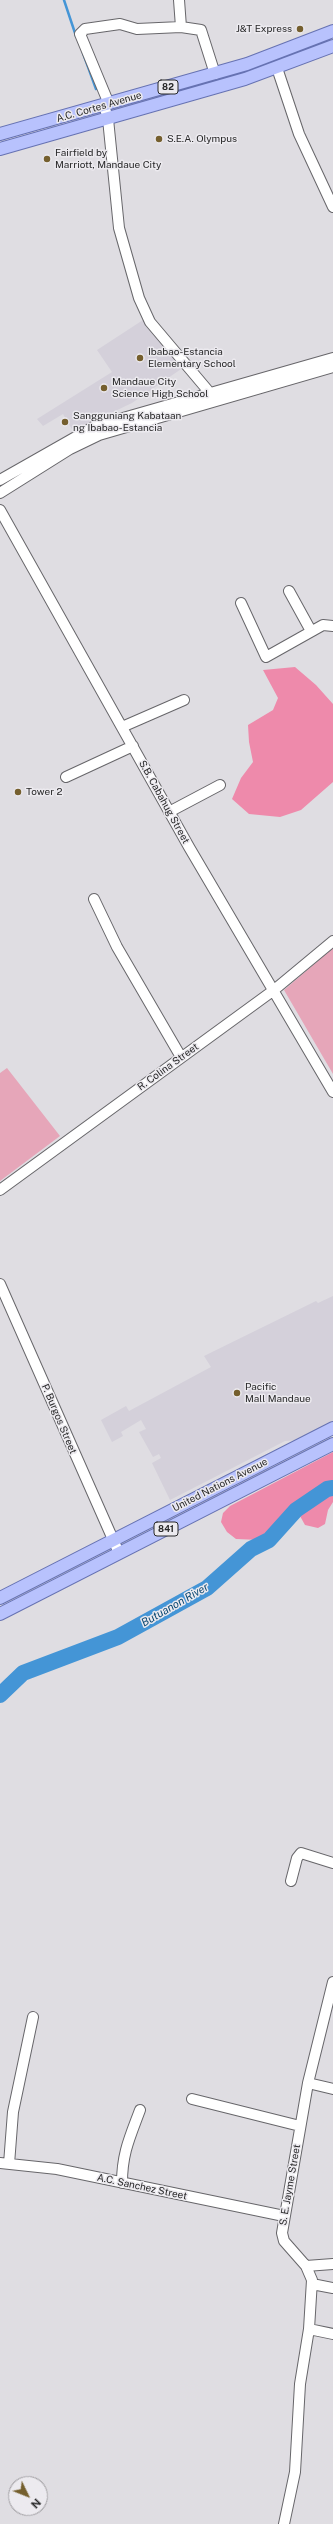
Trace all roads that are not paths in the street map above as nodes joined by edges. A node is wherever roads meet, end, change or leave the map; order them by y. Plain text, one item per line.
1 (179, 0) edge
2 (181, 27) junction
3 (333, 31) edge
4 (333, 46) edge
5 (276, 68) junction
6 (215, 74) junction
7 (107, 104) junction
8 (108, 119) junction
9 (0, 134) edge
10 (0, 149) edge
11 (333, 207) edge
12 (333, 358) edge
13 (333, 367) edge
14 (283, 377) junction
15 (210, 393) junction
16 (172, 407) junction
17 (68, 444) junction
18 (0, 480) edge
19 (0, 493) edge
20 (0, 510) edge
21 (289, 591) dead end
22 (242, 603) dead end
23 (333, 626) edge
24 (311, 631) junction
25 (184, 700) dead end
26 (122, 727) junction
27 (133, 746) junction
28 (66, 777) dead end
29 (220, 785) dead end
30 (169, 812) junction
31 (94, 899) dead end
32 (333, 941) edge
33 (274, 990) junction
34 (181, 1057) junction
35 (333, 1092) edge
36 (0, 1190) edge
37 (0, 1284) edge
38 (333, 1428) edge
39 (333, 1444) edge
40 (112, 1540) junction
41 (119, 1553) junction
42 (0, 1598) edge
43 (0, 1614) edge
44 (333, 1863) edge
45 (291, 1881) dead end
46 (333, 1982) edge
47 (33, 2017) dead end
48 (329, 2018) edge
49 (308, 2083) junction
50 (333, 2089) edge
51 (192, 2099) dead end
52 (140, 2110) dead end
53 (300, 2126) junction
54 (5, 2163) edge
55 (122, 2183) junction
56 (284, 2216) junction
57 (333, 2264) edge
58 (306, 2266) junction
59 (312, 2284) junction
60 (333, 2288) edge
61 (309, 2329) junction
62 (333, 2334) edge
63 (284, 2524) edge

1 - 2 street
2 - 6 street
2 - 7 street
3 - 6 main road, A.C. Cortes Avenue / 82
4 - 5 main road, A.C. Cortes Avenue / 82
5 - 8 main road, A.C. Cortes Avenue / 82
5 - 11 street
6 - 7 main road, A.C. Cortes Avenue / 82
7 - 8 street
7 - 9 main road, A.C. Cortes Avenue / 82
8 - 10 main road, A.C. Cortes Avenue / 82
8 - 15 street
12 - 14 street
13 - 14 street
14 - 15 street
14 - 16 street
15 - 16 street
16 - 17 street
17 - 18 street
17 - 19 street
20 - 26 street, S.B. Cabahug Street
21 - 24 street
22 - 24 street
23 - 24 street
25 - 26 street
26 - 27 street, S.B. Cabahug Street
27 - 28 street
27 - 30 street, S.B. Cabahug Street
29 - 30 street
30 - 33 street, S.B. Cabahug Street
31 - 34 street
32 - 33 street, R. Colina Street
33 - 34 street, R. Colina Street
33 - 35 street, S.B. Cabahug Street
34 - 36 street, R. Colina Street
37 - 40 street, P. Burgos Street
38 - 40 main road, United Nations Avenue / 841
39 - 41 main road, United Nations Avenue / 841
40 - 41 street, P. Burgos Street
40 - 42 main road, United Nations Avenue / 841
41 - 43 main road, United Nations Avenue / 841
44 - 45 street
46 - 48 street, S. E. Jayme Street
47 - 54 street
48 - 49 street, S. E. Jayme Street
49 - 50 street
49 - 53 street, S. E. Jayme Street
51 - 53 street
52 - 55 street
53 - 56 street, S. E. Jayme Street
54 - 55 street, A.C. Sanchez Street
55 - 56 street, A.C. Sanchez Street
56 - 58 street, S. E. Jayme Street
57 - 58 street
58 - 59 street, S. E. Jayme Street
59 - 60 street
59 - 61 street, S. E. Jayme Street
61 - 62 street
61 - 63 street, S. E. Jayme Street

